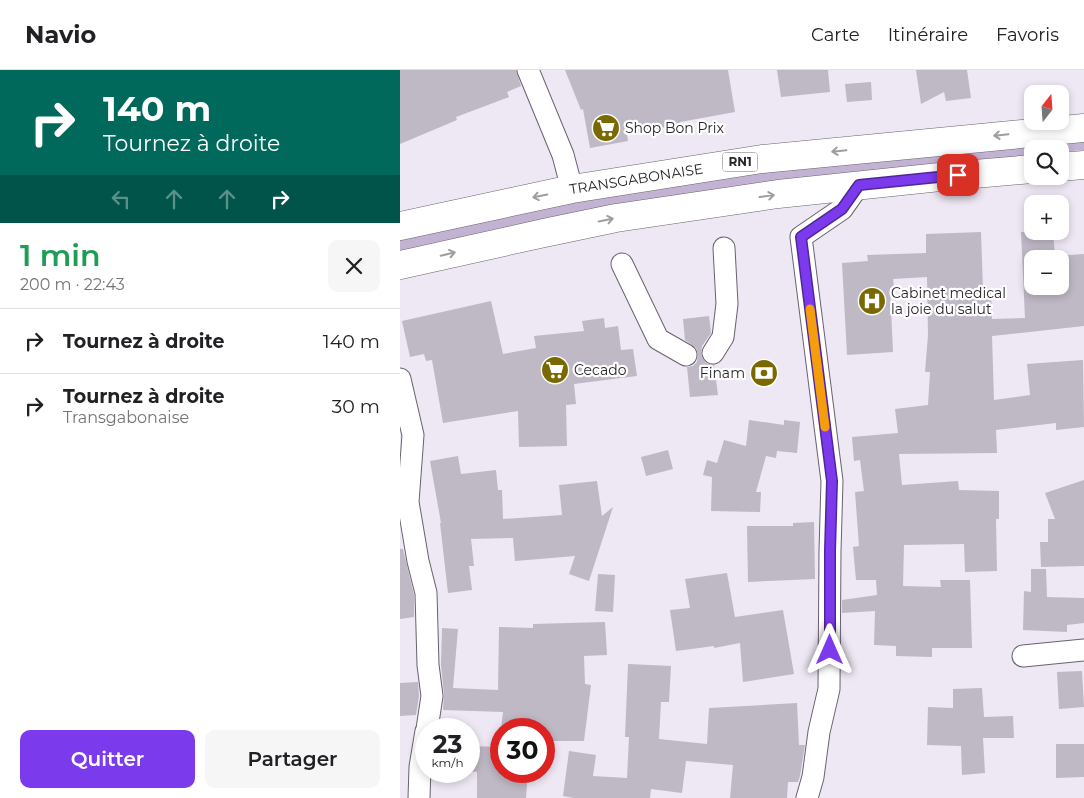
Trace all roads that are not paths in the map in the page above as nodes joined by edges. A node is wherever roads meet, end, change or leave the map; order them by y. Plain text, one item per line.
1 (528, 70) edge
2 (1084, 128) edge
3 (1084, 165) edge
4 (1069, 166) edge
5 (1024, 170) edge
6 (859, 185) junction
7 (572, 189) junction
8 (400, 226) edge
9 (724, 248) dead end
10 (622, 264) dead end
11 (400, 265) edge
12 (713, 353) dead end
13 (686, 355) dead end
14 (400, 379) edge
15 (1084, 650) edge
16 (1023, 656) dead end
17 (428, 718) edge
18 (419, 783) edge
19 (419, 798) edge
20 (807, 798) edge

1 - 7 street
2 -> 7 highway, TRANSGABONAISE / RN1
3 - 4 highway
5 - 6 highway
11 -> 6 highway
6 - 20 street
7 -> 8 highway, TRANSGABONAISE / RN1
9 - 12 street
10 - 13 street
14 - 17 street
15 - 16 street
18 - 19 street

